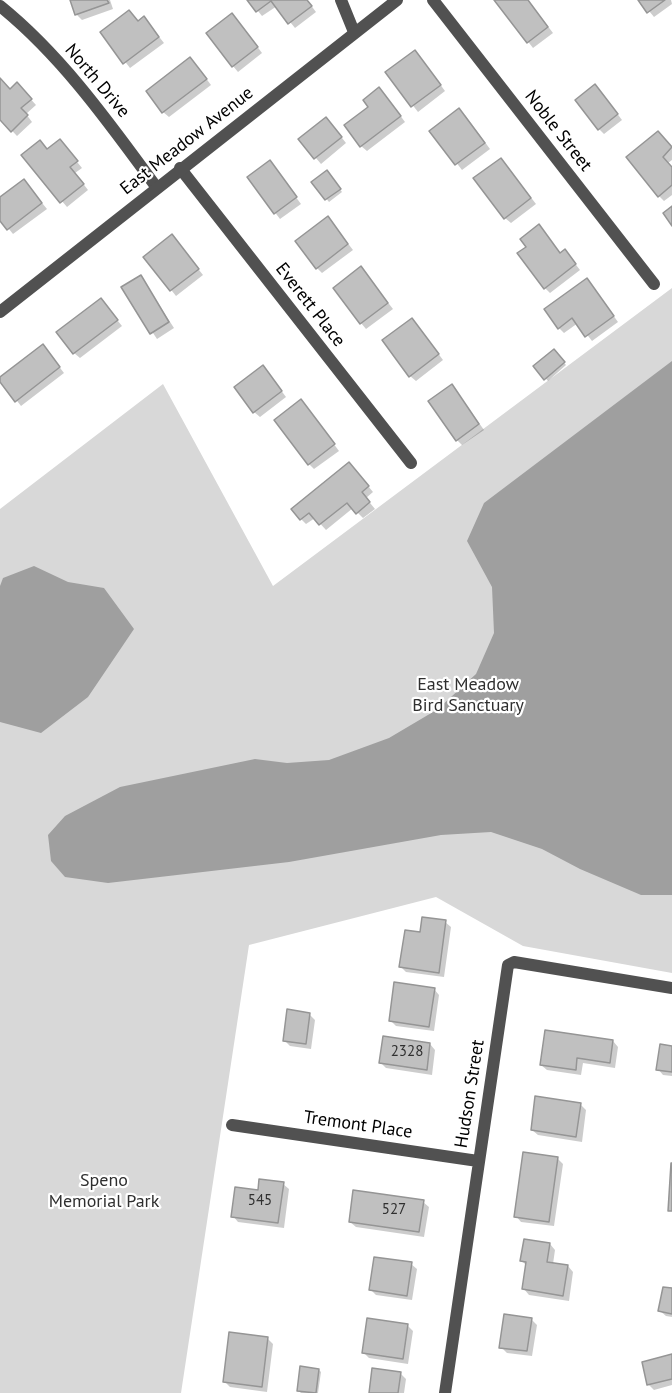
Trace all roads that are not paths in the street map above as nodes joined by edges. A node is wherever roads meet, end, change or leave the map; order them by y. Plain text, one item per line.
1 (340, 0) edge
2 (397, 0) edge
3 (433, 0) edge
4 (0, 6) edge
5 (354, 32) junction
6 (180, 168) junction
7 (157, 188) junction
8 (654, 284) dead end
9 (0, 312) edge
10 (411, 463) dead end
11 (672, 988) edge
12 (232, 1125) dead end
13 (478, 1161) junction
14 (445, 1393) edge

1 - 5 street
2 - 5 street, East Meadow Avenue
3 - 8 street, Noble Street
4 - 7 street, North Drive
5 - 6 street, East Meadow Avenue
6 - 7 street, East Meadow Avenue
6 - 10 street, Everett Place
7 - 9 street, East Meadow Avenue
11 - 13 street, Hudson Street
12 - 13 street, Tremont Place
13 - 14 street, Hudson Street

